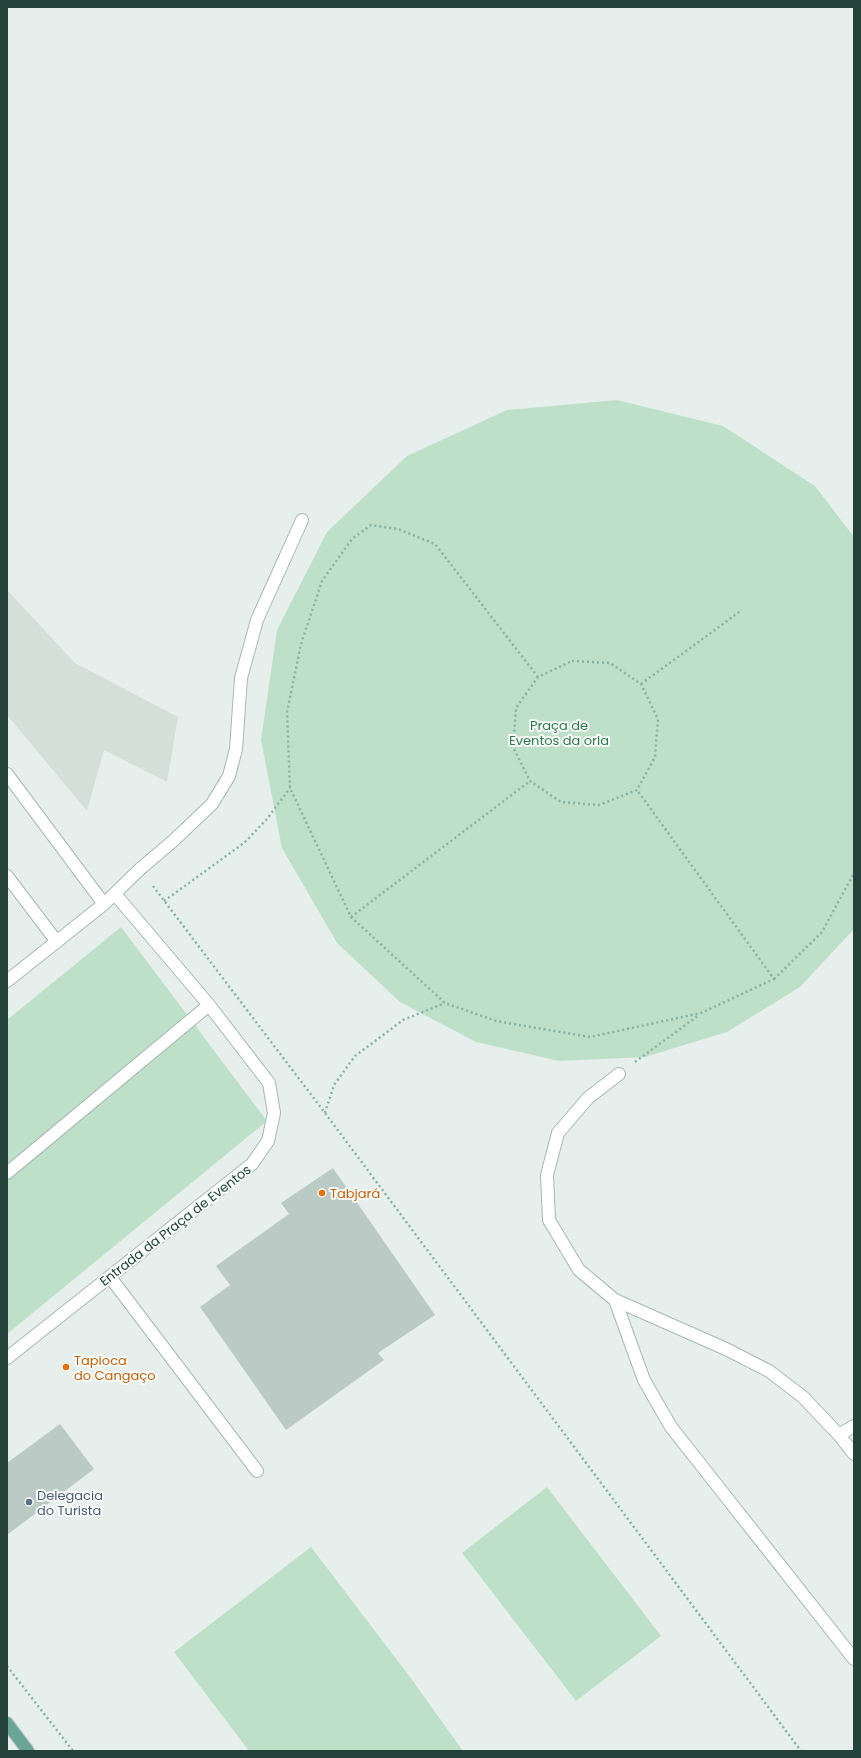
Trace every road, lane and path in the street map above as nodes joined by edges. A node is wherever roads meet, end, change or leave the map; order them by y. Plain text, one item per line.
1 (302, 520) dead end
2 (742, 610) dead end
3 (538, 677) junction
4 (641, 684) junction
5 (7, 774) edge
6 (530, 781) junction
7 (290, 788) junction
8 (637, 790) junction
9 (140, 869) junction
10 (854, 873) edge
11 (7, 876) edge
12 (115, 894) junction
13 (164, 901) junction
14 (104, 904) junction
15 (351, 917) junction
16 (57, 942) junction
17 (774, 979) junction
18 (7, 981) edge
19 (445, 1003) junction
20 (209, 1004) junction
21 (701, 1013) junction
22 (619, 1074) joint
23 (325, 1113) junction
24 (7, 1173) edge
25 (110, 1277) junction
26 (615, 1300) junction
27 (7, 1358) edge
28 (854, 1426) edge
29 (839, 1435) junction
30 (854, 1454) edge
31 (257, 1470) dead end
32 (854, 1660) edge
33 (7, 1666) edge
34 (7, 1723) edge
35 (28, 1751) edge
36 (73, 1751) edge
37 (801, 1751) edge

1 - 9 lane
2 - 4 path
3 - 4 path
3 - 6 path
3 - 7 path
4 - 8 path
5 - 14 lane
6 - 8 path
6 - 15 path
7 - 13 path
7 - 15 path
8 - 17 path
9 - 12 lane
9 - 13 path
10 - 17 path
11 - 16 lane
12 - 14 lane
12 - 20 lane, Entrada da Praça de Eventos
13 - 23 path
14 - 16 lane
15 - 19 path
16 - 18 lane
17 - 21 path
19 - 21 path
19 - 23 path
20 - 24 lane
20 - 25 lane, Entrada da Praça de Eventos
21 - 22 path
22 - 26 lane
23 - 37 path
25 - 27 lane, Entrada da Praça de Eventos
25 - 31 lane
26 - 29 lane
26 - 32 lane
28 - 29 lane
29 - 30 lane
33 - 36 path
34 - 35 main road

